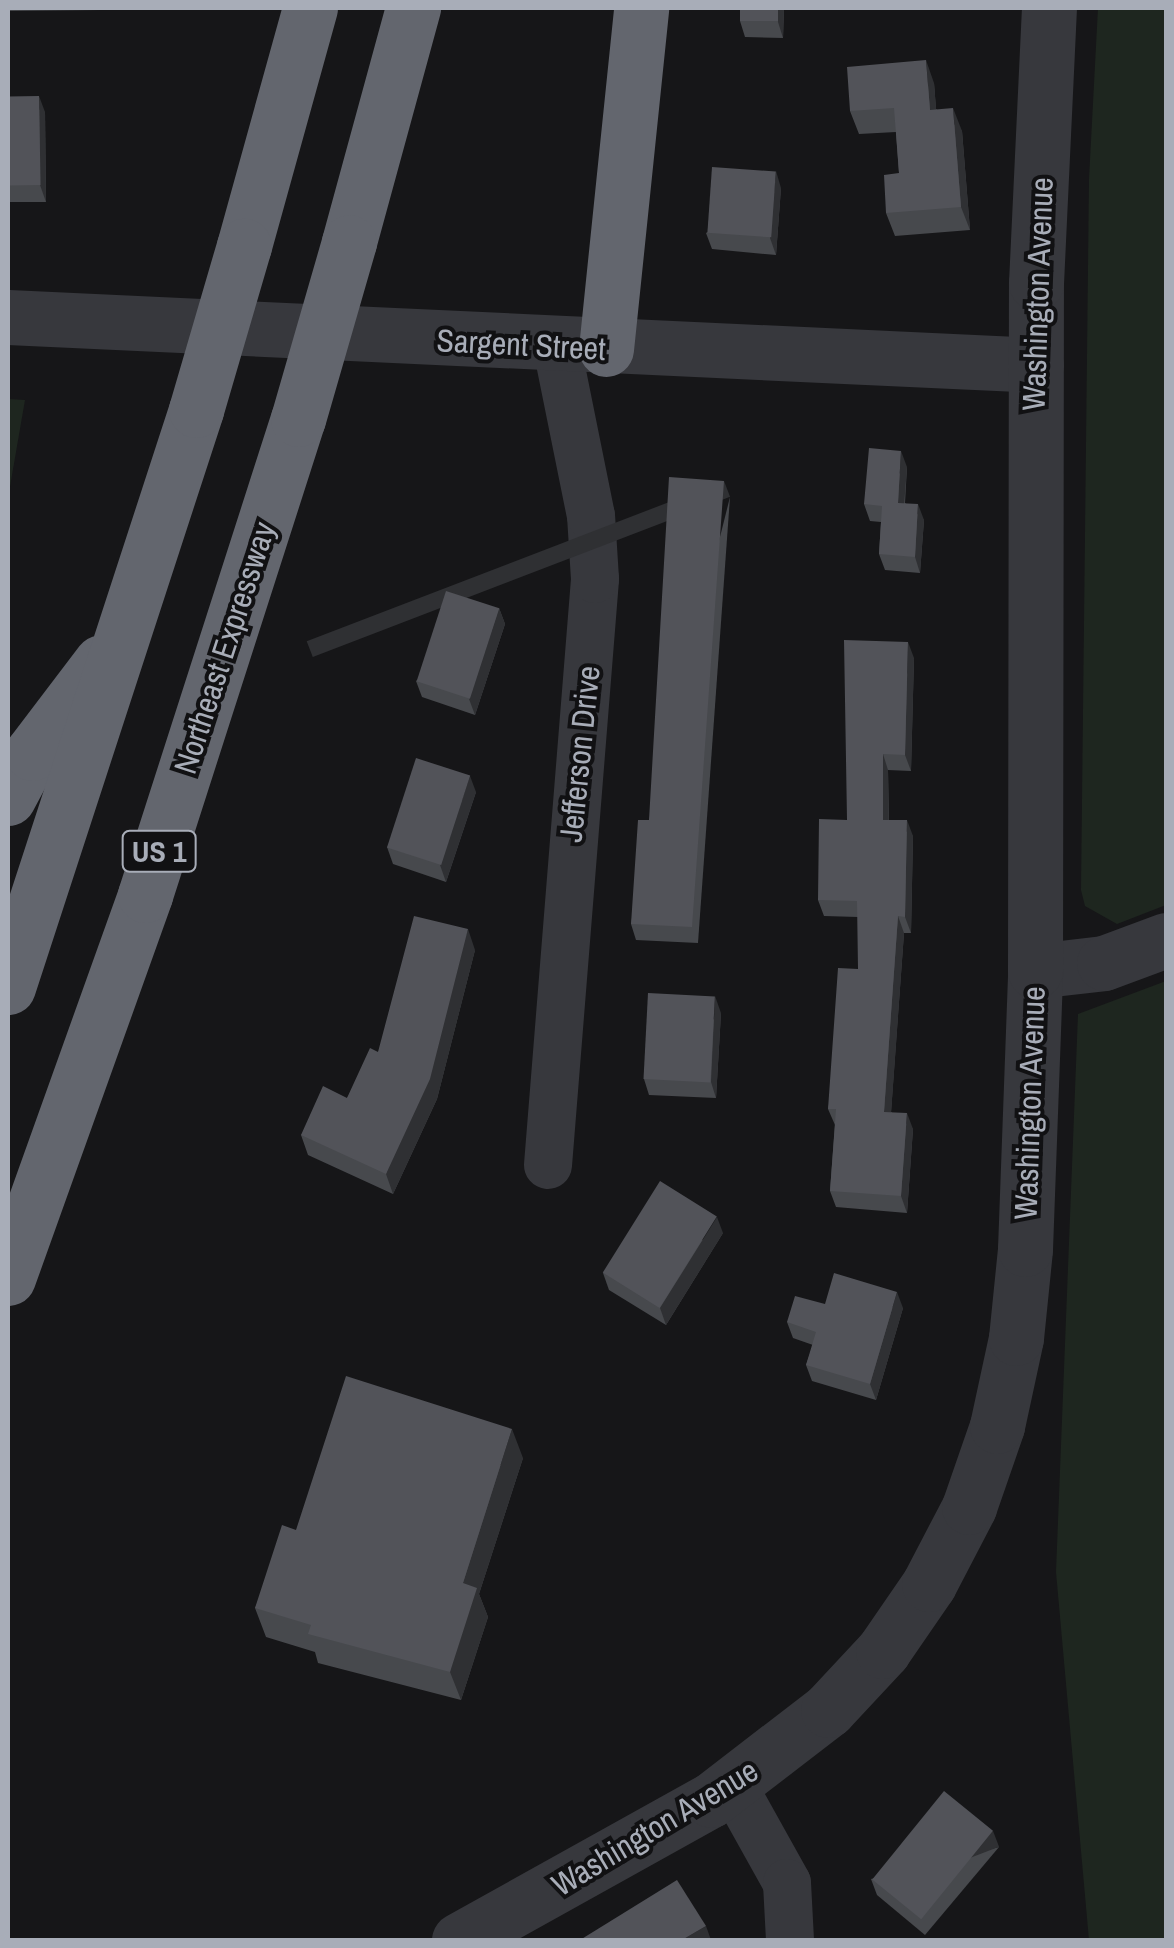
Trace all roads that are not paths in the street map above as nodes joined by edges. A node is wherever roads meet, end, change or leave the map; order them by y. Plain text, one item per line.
1 (310, 8) edge
2 (413, 8) edge
3 (641, 8) edge
4 (1048, 8) edge
5 (8, 318) edge
6 (581, 348) junction
7 (1036, 365) junction
8 (127, 628) junction
9 (8, 798) edge
10 (1166, 940) edge
11 (1035, 970) junction
12 (8, 987) edge
13 (548, 1165) dead end
14 (8, 1278) edge
15 (733, 1786) junction
16 (459, 1940) edge
17 (790, 1940) edge

1 - 8 highway, bridge
2 - 14 highway, Northeast Expressway / US 1, bridge
3 - 6 highway
4 - 7 street, Washington Avenue
5 - 6 street, Sargent Street
6 - 7 street, Sargent Street
6 - 13 street, Jefferson Drive
7 - 11 street, Washington Avenue
8 - 9 highway
8 - 12 highway
10 - 11 street
11 - 15 street, Washington Avenue
15 - 16 street, Washington Avenue
15 - 17 street

